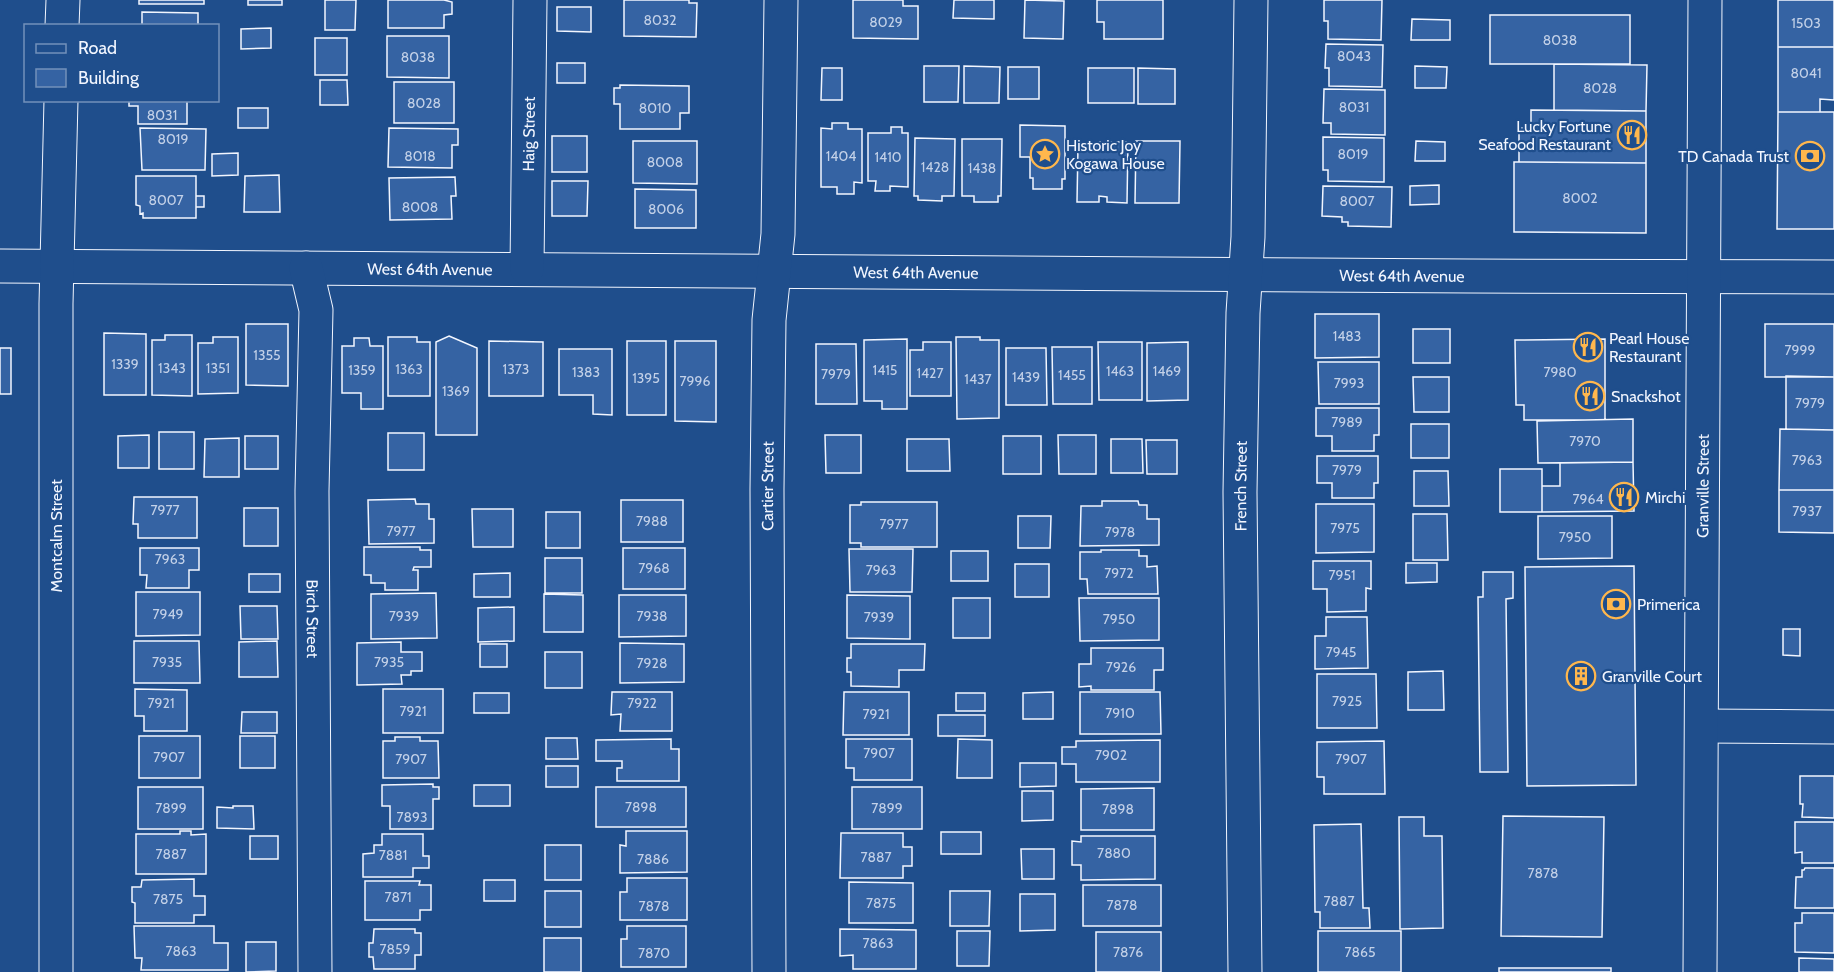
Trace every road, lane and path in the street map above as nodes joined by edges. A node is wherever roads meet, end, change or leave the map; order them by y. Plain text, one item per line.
1 (63, 0) edge
2 (530, 0) edge
3 (781, 0) edge
4 (1251, 0) edge
5 (1705, 0) edge
6 (62, 24) edge
7 (61, 102) edge
8 (0, 266) edge
9 (57, 267) junction
10 (306, 268) junction
11 (527, 269) junction
12 (774, 271) junction
13 (1246, 274) junction
14 (1703, 276) junction
15 (1834, 277) edge
16 (1702, 726) junction
17 (1834, 727) edge
18 (56, 972) edge
19 (315, 972) edge
20 (769, 972) edge
21 (1245, 972) edge
22 (1700, 972) edge

1 - 6 main road
2 - 11 main road, Haig Street
3 - 12 main road, Cartier Street
4 - 13 main road, French Street
5 - 14 main road, Granville Street
7 - 9 main road, Montcalm Street
8 - 9 main road, West 64th Avenue
9 - 10 main road, West 64th Avenue
9 - 18 main road, Montcalm Street
10 - 11 main road, West 64th Avenue
10 - 19 main road, Birch Street
11 - 12 main road, West 64th Avenue
12 - 13 main road, West 64th Avenue
12 - 20 main road, Cartier Street
13 - 14 main road, West 64th Avenue
13 - 21 main road, French Street
14 - 15 main road, West 64th Avenue
14 - 16 main road, Granville Street
16 - 17 main road
16 - 22 main road, Granville Street

